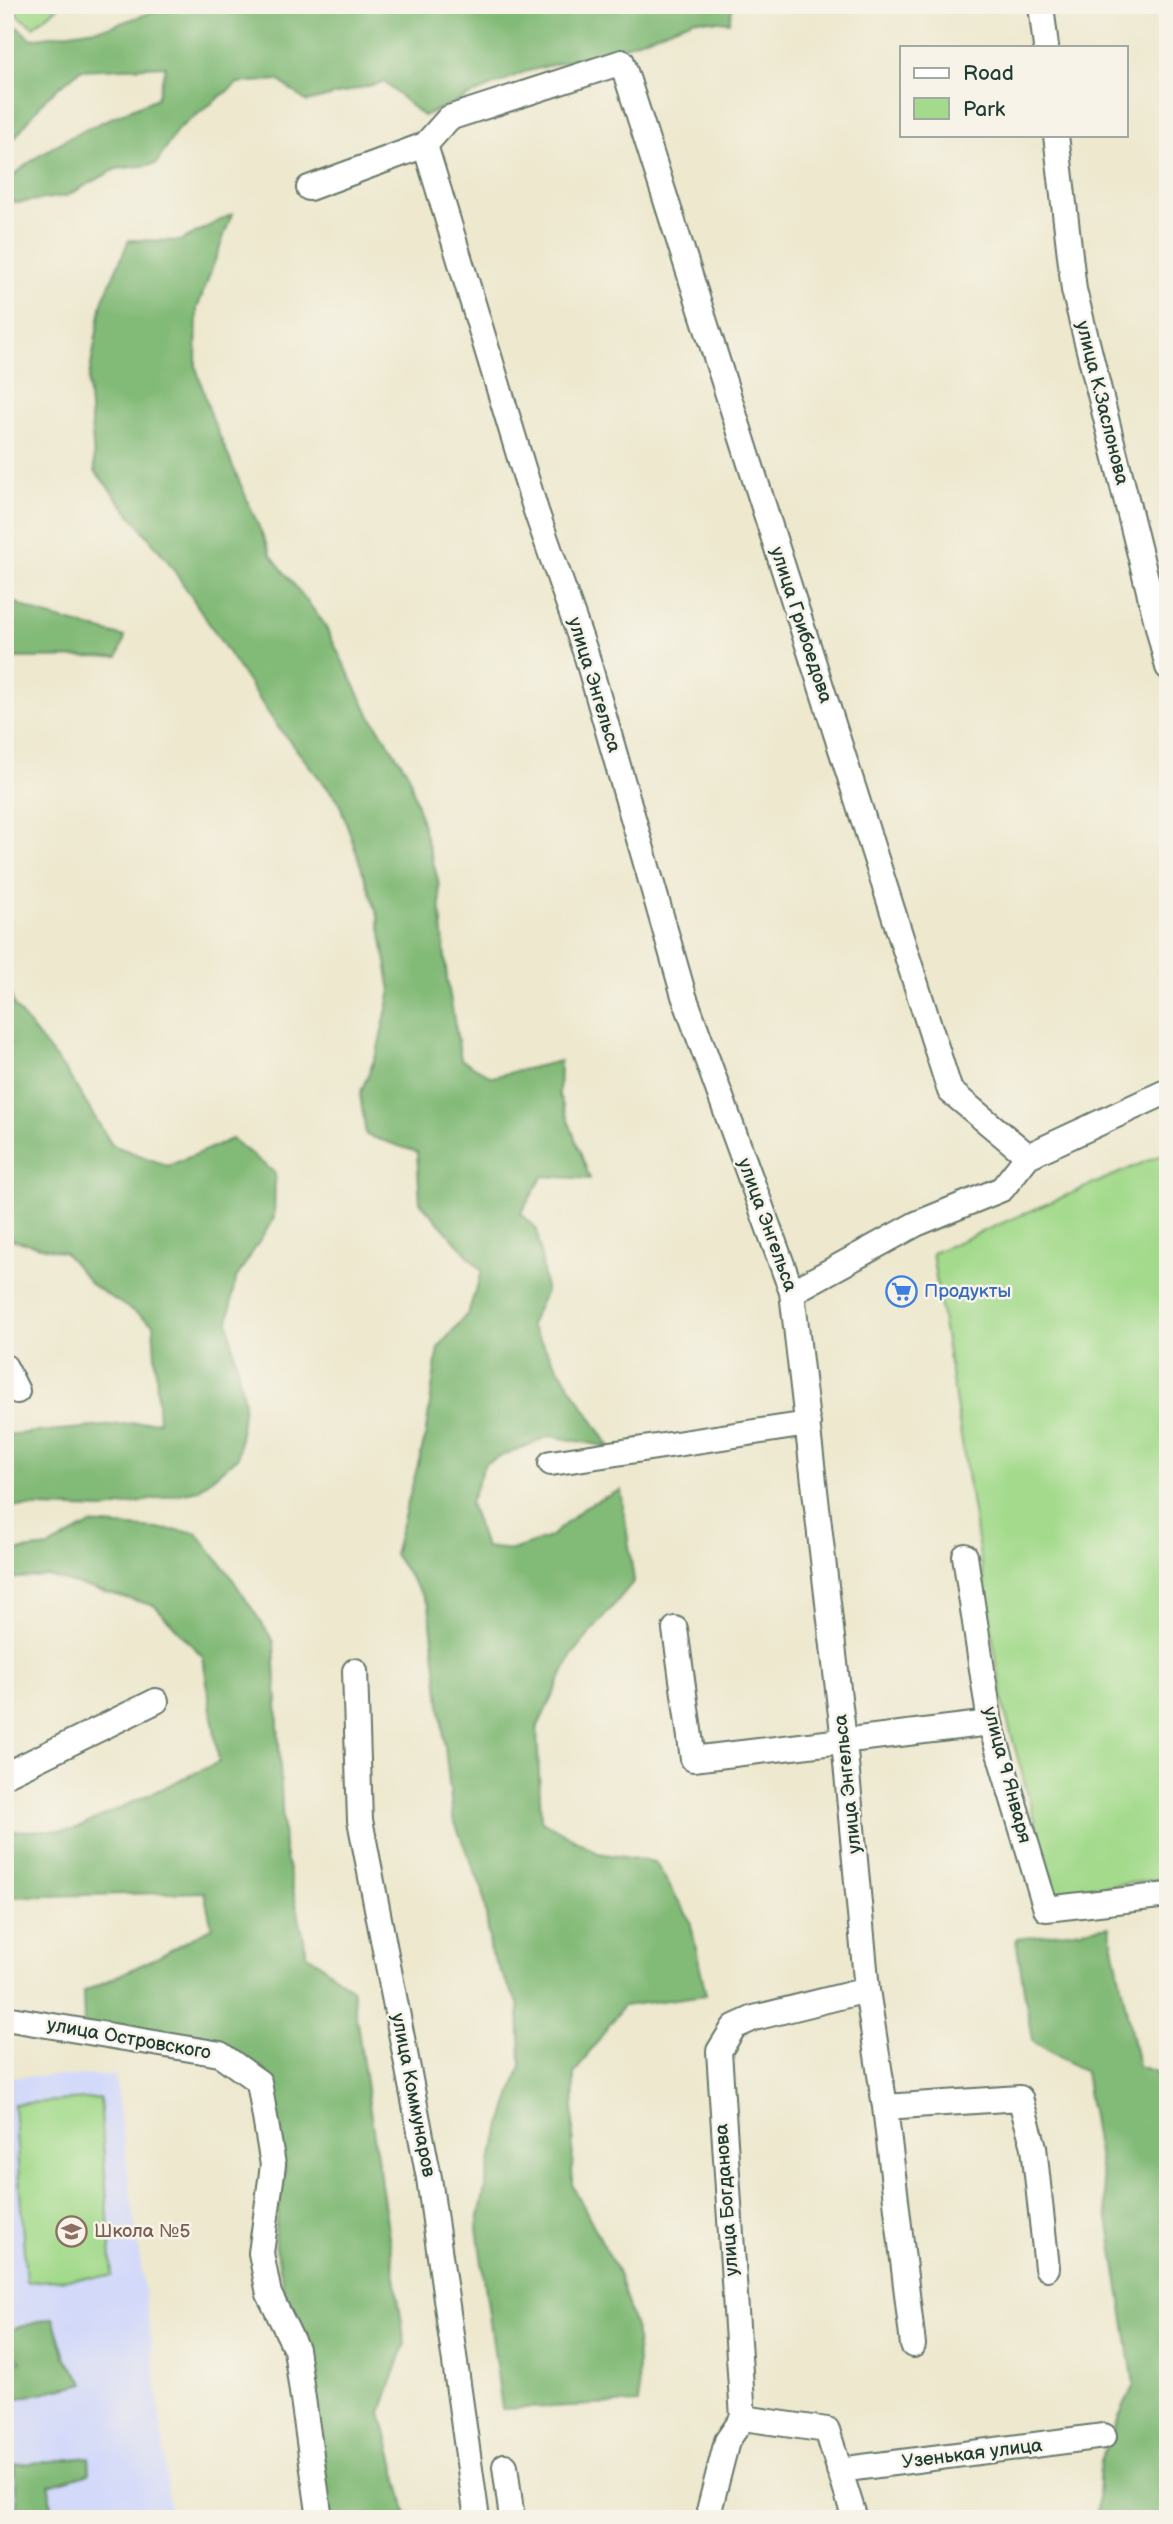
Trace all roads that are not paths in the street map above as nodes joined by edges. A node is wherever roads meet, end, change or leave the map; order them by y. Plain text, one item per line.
1 (1041, 5) edge
2 (1046, 46) edge
3 (1056, 136) edge
4 (425, 145) junction
5 (309, 188) dead end
6 (1168, 667) edge
7 (1168, 1091) edge
8 (1028, 1156) junction
9 (792, 1292) junction
10 (5, 1367) edge
11 (17, 1391) dead end
12 (807, 1424) junction
13 (551, 1463) dead end
14 (965, 1556) dead end
15 (675, 1629) dead end
16 (355, 1671) dead end
17 (156, 1701) dead end
18 (990, 1723) junction
19 (844, 1741) junction
20 (5, 1775) edge
21 (1168, 1895) edge
22 (867, 1990) junction
23 (5, 2018) edge
24 (885, 2107) junction
25 (1047, 2268) dead end
26 (913, 2345) dead end
27 (743, 2418) junction
28 (1104, 2436) dead end
29 (505, 2466) dead end
30 (839, 2470) junction
31 (710, 2507) dead end
32 (320, 2519) edge
33 (477, 2519) edge
34 (512, 2519) edge
35 (855, 2519) edge

1 - 2 street
3 - 6 street, улица К.Заслонова
4 - 5 street
4 - 8 street, улица Грибоедова
4 - 9 street, улица Энгельса
7 - 8 street
8 - 9 street
9 - 12 street, улица Энгельса
10 - 11 street
12 - 13 street
12 - 19 street, улица Энгельса
14 - 18 street, улица 9 Января
15 - 19 street
16 - 33 street, улица Коммунаров
17 - 20 street
18 - 19 street
18 - 21 street, улица 9 Января
19 - 22 street, улица Энгельса
22 - 24 street, улица Энгельса
22 - 27 street, улица Богданова
23 - 32 street, улица Островского
24 - 25 street
24 - 26 street, улица Энгельса
27 - 30 street
27 - 31 street
28 - 30 street, Узенькая улица
29 - 34 street
30 - 35 street

